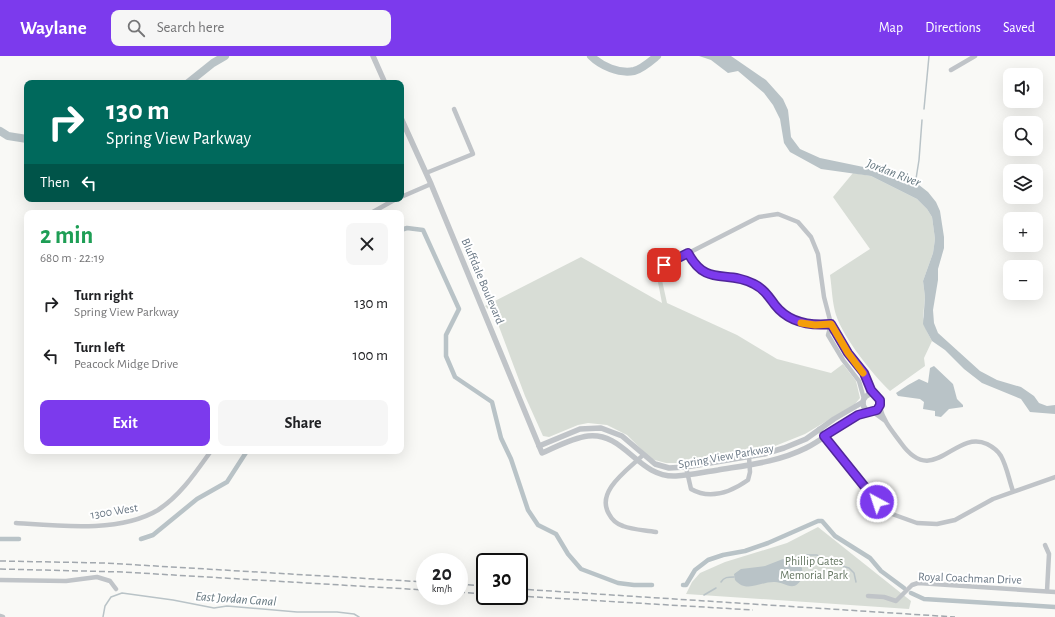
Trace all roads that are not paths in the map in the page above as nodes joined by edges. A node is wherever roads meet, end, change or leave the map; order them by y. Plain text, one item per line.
1 (373, 56) edge
2 (975, 56) edge
3 (951, 70) dead end
4 (384, 80) edge
5 (454, 109) dead end
6 (404, 125) edge
7 (426, 173) junction
8 (431, 184) junction
9 (404, 196) edge
10 (391, 202) edge
11 (376, 210) edge
12 (688, 253) junction
13 (656, 264) dead end
14 (831, 324) junction
15 (875, 395) junction
16 (863, 401) junction
17 (880, 407) junction
18 (871, 412) junction
19 (884, 420) junction
20 (819, 429) junction
21 (824, 436) junction
22 (539, 446) junction
23 (542, 453) joint
24 (210, 454) edge
25 (642, 455) junction
26 (749, 457) junction
27 (637, 461) junction
28 (750, 465) junction
29 (686, 467) junction
30 (687, 475) junction
31 (1055, 476) edge
32 (1013, 491) junction
33 (16, 523) dead end
34 (656, 532) dead end
35 (1045, 545) dead end
36 (0, 580) edge
37 (116, 589) dead end
38 (1047, 591) junction
39 (1055, 592) edge
40 (868, 596) dead end

1 - 4 street
2 - 3 street
5 - 7 street
6 - 7 street, Bluffdale Boulevard
7 - 8 street, Bluffdale Boulevard
8 - 9 street
8 - 22 street, Bluffdale Boulevard
10 - 11 street
12 - 13 street
12 - 14 street
12 - 14 street
14 - 15 street
14 - 16 street
15 - 16 street
15 - 17 street
16 - 18 street
16 - 20 street, Spring View Parkway
17 - 18 street
17 - 19 street
18 - 19 street
18 - 21 street, Spring View Parkway
19 - 32 street
20 - 21 street
20 - 26 street, Spring View Parkway
21 - 28 street, Spring View Parkway
21 - 32 street
22 - 23 street, Bluffdale Boulevard
22 - 25 street, Spring View Parkway
23 - 27 street, Spring View Parkway
24 - 33 street, 1300 West
25 - 27 street
25 - 29 street, Spring View Parkway
26 - 28 street
26 - 29 street, Spring View Parkway
27 - 30 street, Spring View Parkway
27 - 34 street
28 - 30 street, Spring View Parkway
28 - 30 street
29 - 30 street
31 - 32 street
35 - 38 street
36 - 37 street
38 - 39 street, Royal Coachman Drive
38 - 40 street, Royal Coachman Drive

